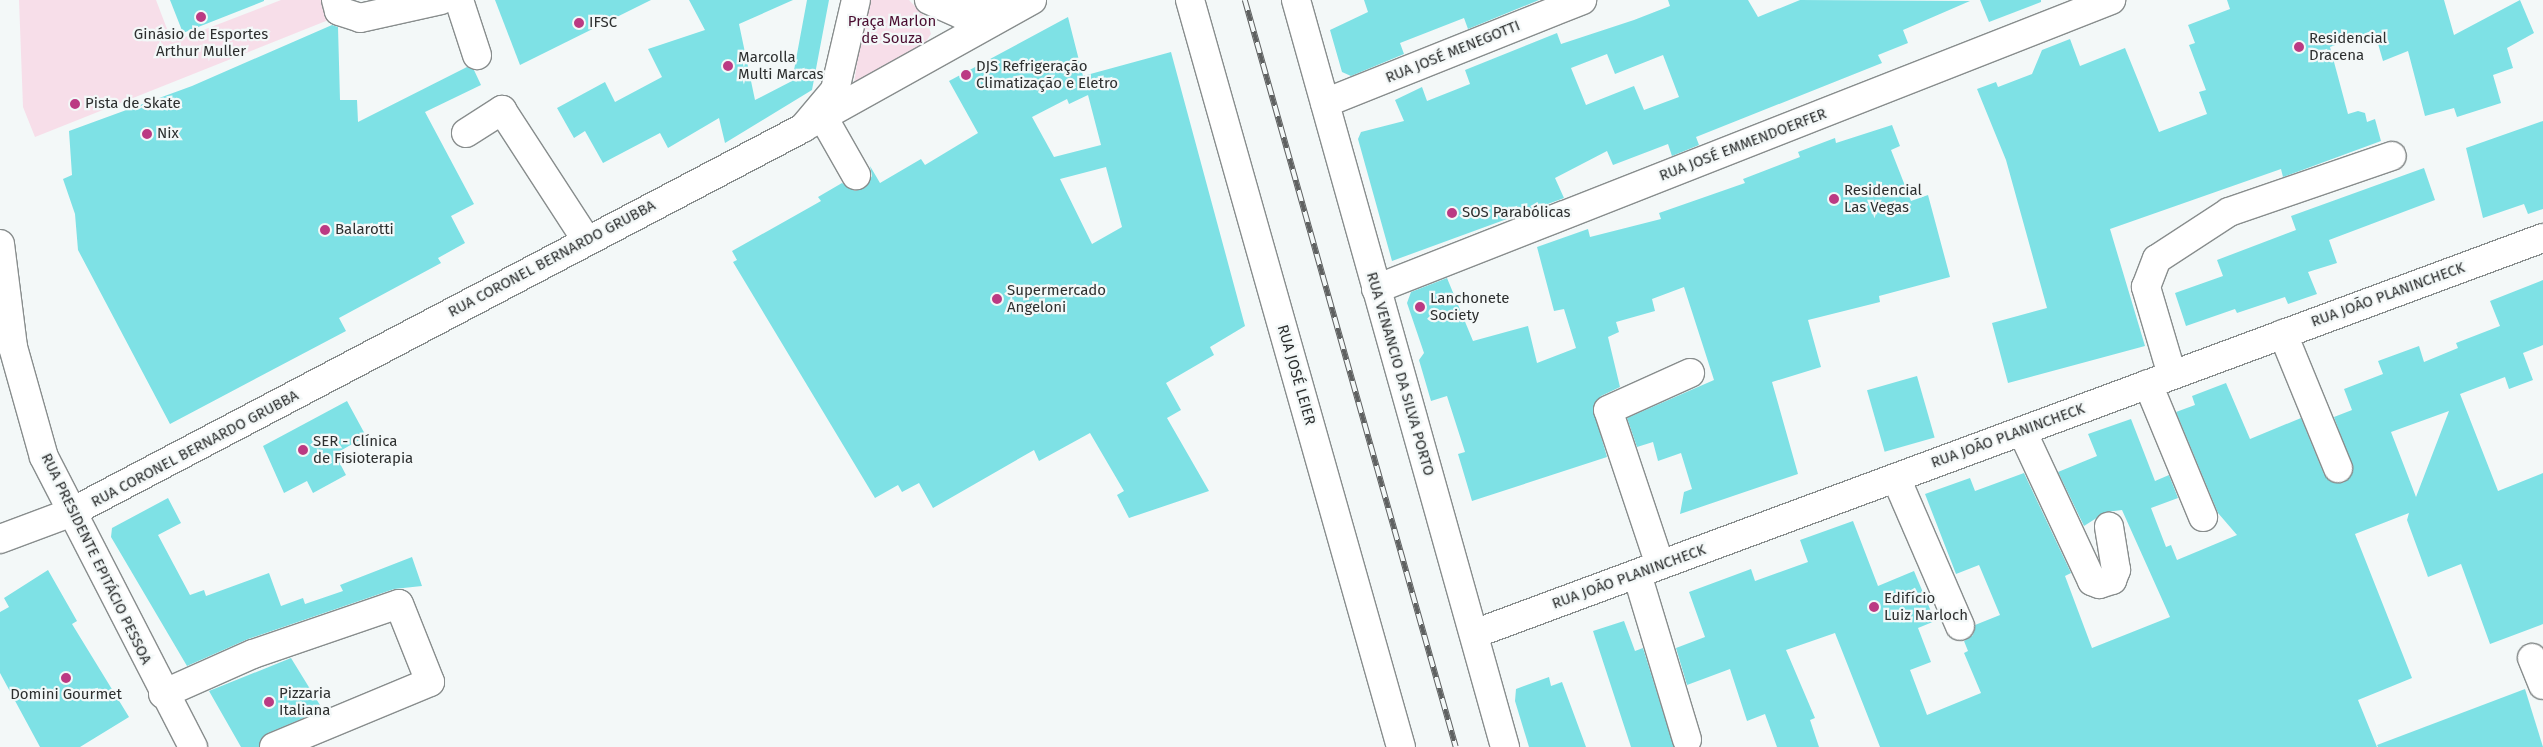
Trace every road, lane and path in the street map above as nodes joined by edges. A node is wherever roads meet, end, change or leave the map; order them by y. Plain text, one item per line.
1 (336, 0) edge
2 (440, 0) edge
3 (460, 0) edge
4 (856, 0) edge
5 (1296, 0) edge
6 (1582, 0) edge
7 (2111, 0) edge
8 (1189, 1) edge
9 (931, 2) edge
10 (1022, 6) edge
11 (477, 55) dead end
12 (933, 56) junction
13 (1325, 104) junction
14 (813, 122) junction
15 (466, 133) dead end
16 (2392, 156) dead end
17 (856, 175) dead end
18 (2543, 238) edge
19 (587, 241) junction
20 (0, 244) edge
21 (1376, 289) junction
22 (2283, 334) junction
23 (1690, 373) dead end
24 (2160, 380) junction
25 (2022, 431) junction
26 (2338, 468) dead end
27 (1896, 478) junction
28 (70, 513) junction
29 (2203, 517) dead end
30 (2109, 527) dead end
31 (0, 539) edge
32 (1648, 570) junction
33 (1960, 626) dead end
34 (1474, 634) junction
35 (2532, 658) dead end
36 (2543, 684) edge
37 (163, 694) junction
38 (1687, 740) dead end
39 (194, 747) edge
40 (274, 747) edge
41 (1400, 747) edge
42 (1505, 747) edge

1 - 2 main road
3 - 11 main road
4 - 14 main road
5 - 13 main road, RUA VENANCIO DA SILVA PORTO
6 - 13 main road, RUA JOSÉ MENEGOTTI
7 - 21 main road, RUA JOSÉ EMMENDOERFER
8 - 41 main road, RUA JOSÉ LEIER
9 - 10 main road
9 - 12 main road
10 - 12 main road, RUA CORONEL BERNARDO GRUBBA
12 - 14 main road, RUA CORONEL BERNARDO GRUBBA
13 - 21 main road, RUA VENANCIO DA SILVA PORTO
14 - 17 main road
14 - 19 main road, RUA CORONEL BERNARDO GRUBBA
15 - 19 main road
16 - 24 main road
18 - 22 main road, RUA JOÃO PLANINCHECK
19 - 28 main road, RUA CORONEL BERNARDO GRUBBA
20 - 28 main road, RUA PRESIDENTE EPITÁCIO PESSOA
21 - 34 main road, RUA VENANCIO DA SILVA PORTO
22 - 24 main road, RUA JOÃO PLANINCHECK
22 - 26 main road
23 - 32 main road
24 - 25 main road, RUA JOÃO PLANINCHECK
24 - 29 main road
25 - 27 main road, RUA JOÃO PLANINCHECK
25 - 30 main road
27 - 32 main road, RUA JOÃO PLANINCHECK
27 - 33 main road
28 - 31 main road, RUA CORONEL BERNARDO GRUBBA
28 - 37 main road, RUA PRESIDENTE EPITÁCIO PESSOA
32 - 34 main road, RUA JOÃO PLANINCHECK
32 - 38 main road
34 - 42 main road, RUA VENANCIO DA SILVA PORTO
35 - 36 main road
37 - 39 main road, RUA PRESIDENTE EPITÁCIO PESSOA
37 - 40 main road

